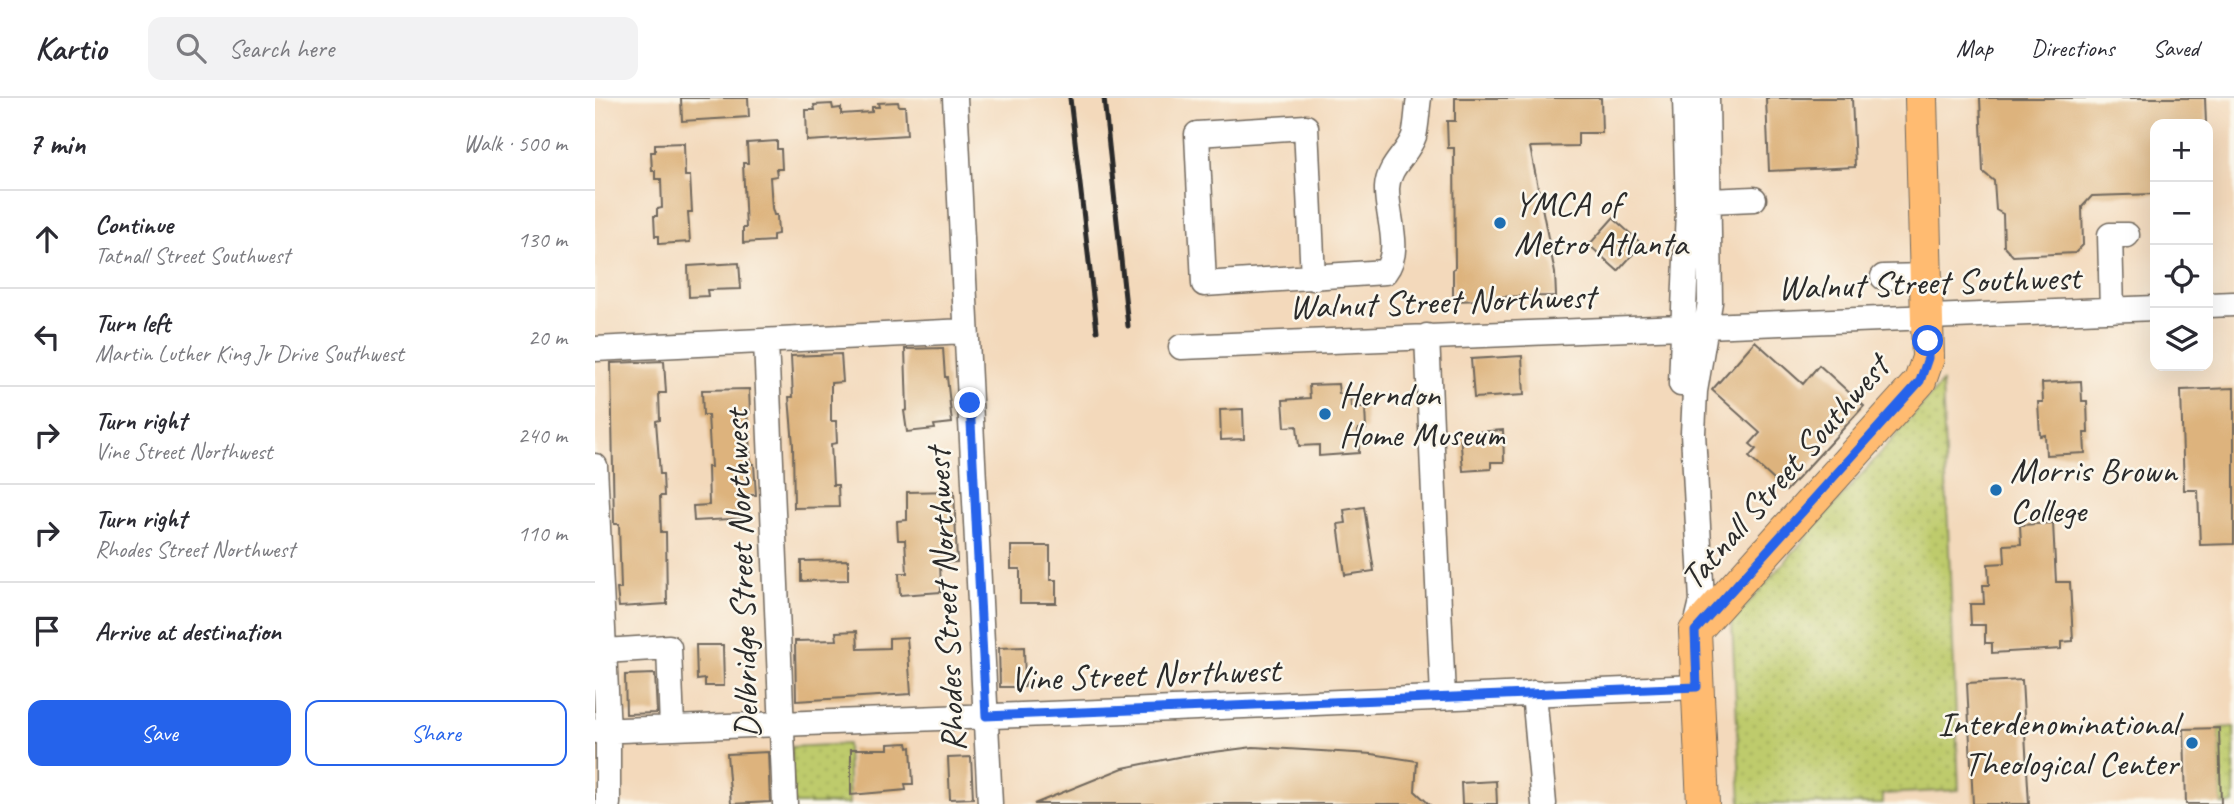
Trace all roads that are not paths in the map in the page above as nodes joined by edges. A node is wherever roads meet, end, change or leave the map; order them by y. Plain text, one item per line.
1 (955, 98) edge
2 (1419, 98) edge
3 (1685, 98) edge
4 (1707, 98) edge
5 (1921, 98) edge
6 (1754, 199) dead end
7 (1709, 201) junction
8 (2127, 235) dead end
9 (1927, 276) junction
10 (1883, 277) dead end
11 (1313, 278) junction
12 (2234, 304) edge
13 (2213, 305) edge
14 (2150, 308) edge
15 (2112, 310) junction
16 (1928, 319) junction
17 (1695, 326) junction
18 (966, 331) junction
19 (1427, 336) junction
20 (766, 341) junction
21 (1181, 347) dead end
22 (595, 349) edge
23 (595, 466) edge
24 (598, 580) edge
25 (1695, 631) junction
26 (604, 651) junction
27 (1697, 687) junction
28 (1534, 693) junction
29 (1443, 697) junction
30 (986, 716) junction
31 (783, 723) junction
32 (672, 728) junction
33 (601, 731) edge
34 (608, 804) edge
35 (785, 804) edge
36 (989, 804) edge
37 (1544, 804) edge
38 (1703, 804) edge

1 - 18 street, Rhodes Street Northwest
2 - 11 street
3 - 17 street
4 - 7 street
5 - 9 main road, Tatnall Street Southwest
6 - 7 street
7 - 17 street
8 - 15 street
9 - 10 street
9 - 16 main road, Tatnall Street Southwest
11 - 11 street
12 - 13 street
14 - 15 street, Walnut Street Southwest
15 - 16 street, Walnut Street Southwest
16 - 17 street, Walnut Street Southwest
16 - 25 main road, Tatnall Street Southwest
17 - 19 street, Walnut Street Northwest
17 - 25 street
18 - 20 street
18 - 30 street, Rhodes Street Northwest
19 - 21 street, Walnut Street Northwest
19 - 29 street
20 - 22 street
20 - 31 street, Delbridge Street Northwest
23 - 24 street
24 - 26 street
25 - 27 main road
26 - 32 street
26 - 33 street
27 - 28 street, Vine Street Northwest
27 - 38 main road
28 - 29 street, Vine Street Northwest
28 - 37 street
29 - 30 street, Vine Street Northwest, bridge
30 - 31 street, Vine Street Northwest
30 - 36 street, Rhodes Street Northwest
31 - 32 street, Vine Street Northwest
31 - 35 street, Delbridge Street Northwest
32 - 33 street, Vine Street Northwest
33 - 34 street

